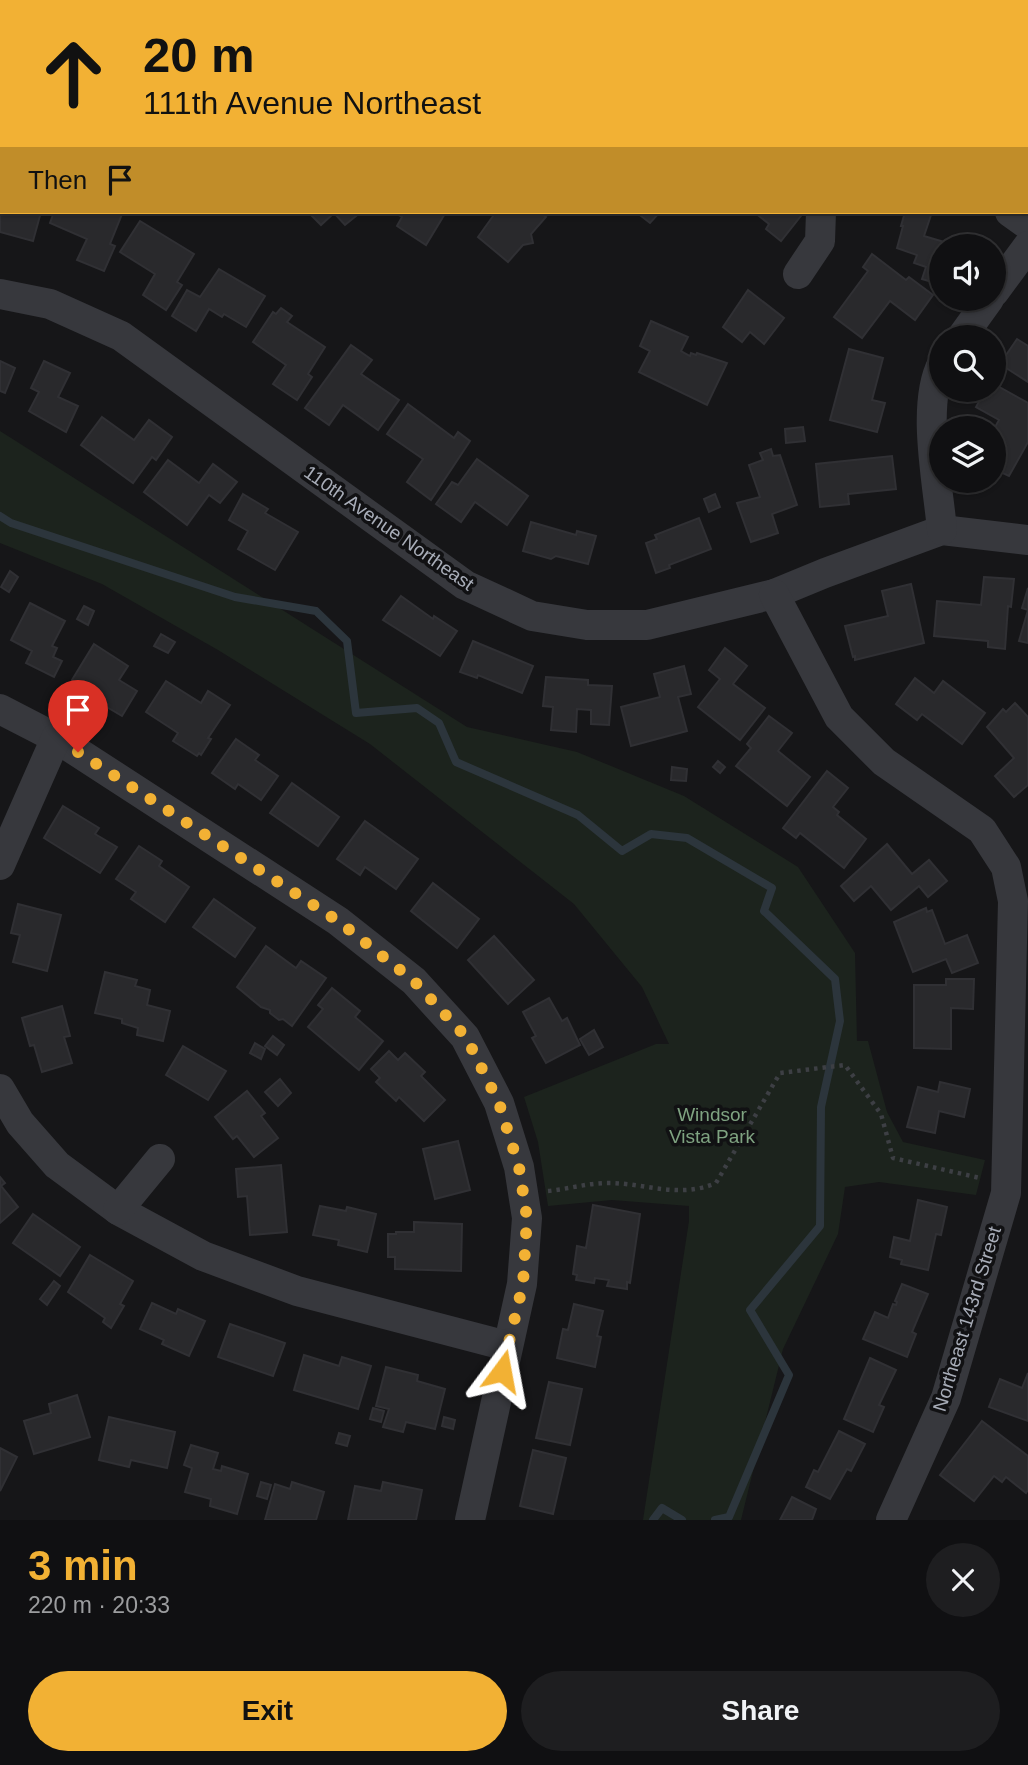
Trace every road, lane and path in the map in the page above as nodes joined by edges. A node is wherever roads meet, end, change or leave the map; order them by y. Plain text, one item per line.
1 (821, 214) edge
2 (1013, 214) edge
3 (1028, 225) edge
4 (1028, 246) edge
5 (798, 274) dead end
6 (1006, 276) edge
7 (0, 294) edge
8 (932, 402) edge
9 (942, 530) junction
10 (1028, 540) edge
11 (774, 594) junction
12 (0, 709) edge
13 (56, 738) junction
14 (0, 865) edge
15 (0, 1089) edge
16 (160, 1159) dead end
17 (523, 1195) junction
18 (1017, 1197) edge
19 (118, 1210) junction
20 (507, 1346) junction
21 (470, 1520) edge
22 (891, 1520) edge

1 - 5 street
2 - 3 street
4 - 6 street
7 - 11 street, 110th Avenue Northeast
8 - 9 street
9 - 10 street
9 - 11 street, 110th Avenue Northeast
11 - 18 street
12 - 13 street
13 - 14 street
13 - 17 street
15 - 19 street
16 - 19 street
17 - 18 path
17 - 20 street
18 - 22 street, Northeast 143rd Street
19 - 20 street
20 - 21 street

